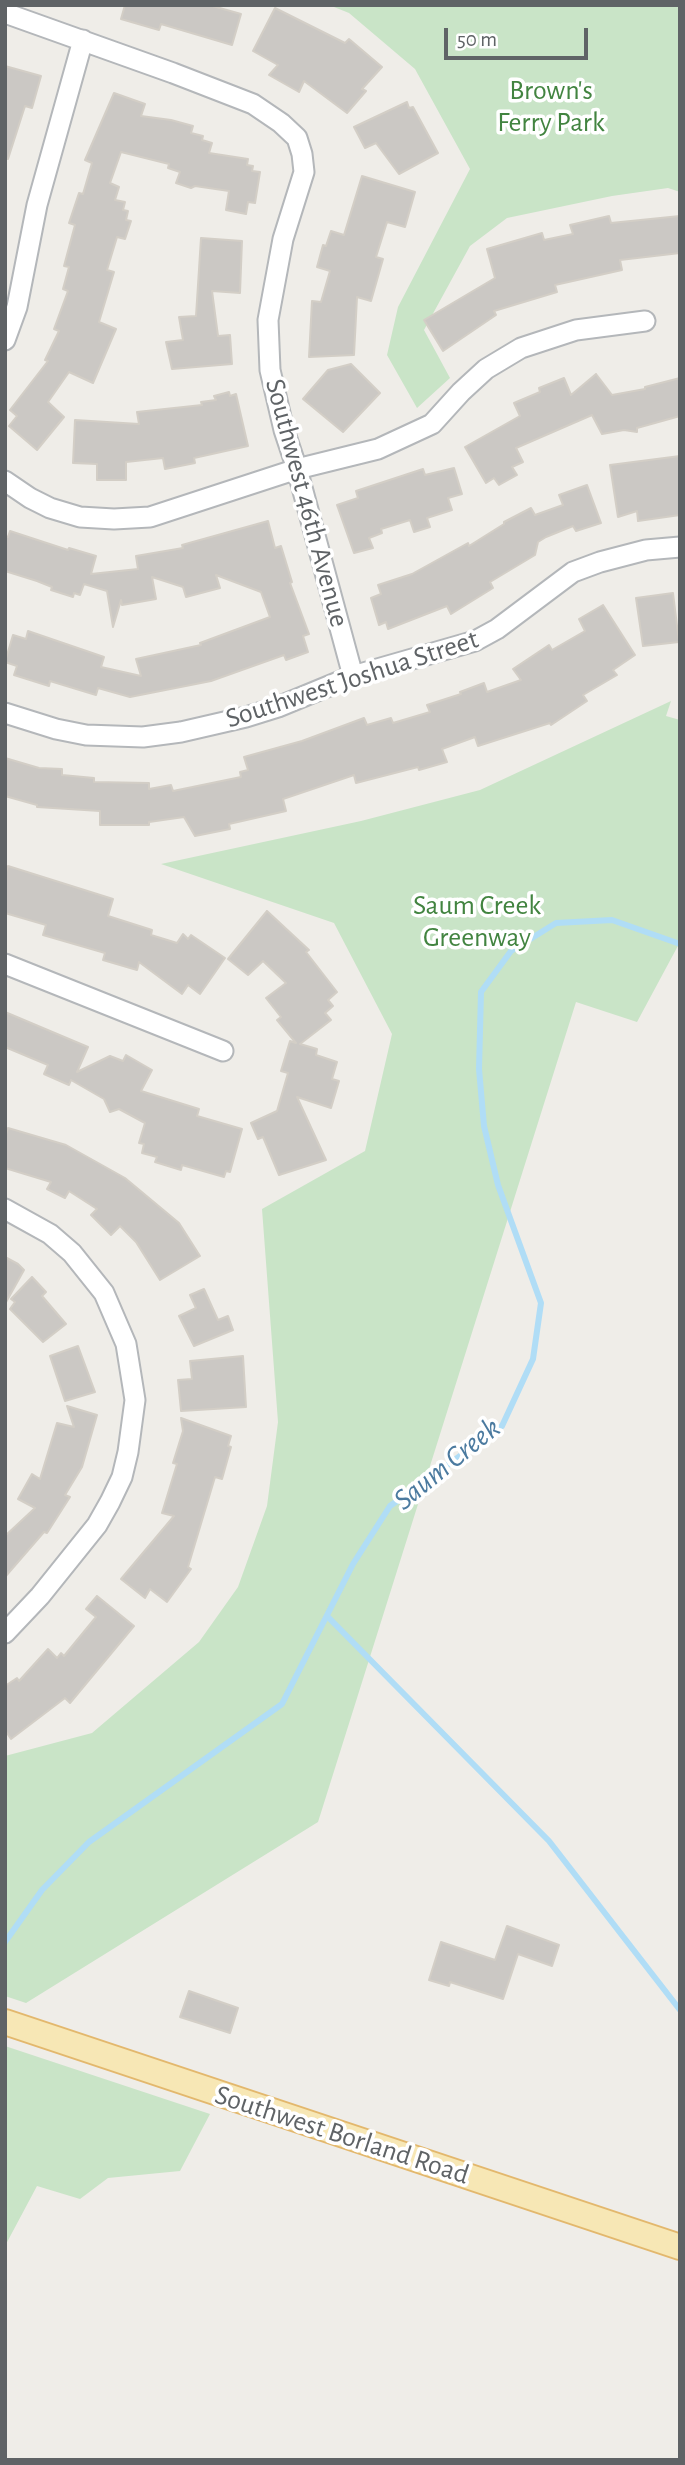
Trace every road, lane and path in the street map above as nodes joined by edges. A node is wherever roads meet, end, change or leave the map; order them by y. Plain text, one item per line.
1 (5, 13) edge
2 (83, 40) junction
3 (645, 321) dead end
4 (5, 340) edge
5 (297, 469) junction
6 (5, 481) edge
7 (680, 547) edge
8 (353, 676) junction
9 (5, 713) edge
10 (5, 964) edge
11 (223, 1051) dead end
12 (5, 1209) edge
13 (5, 1633) edge
14 (5, 2022) edge
15 (680, 2247) edge

1 - 2 street, Southwest 46th Avenue
2 - 4 street
2 - 5 street, Southwest 46th Avenue
3 - 5 street
5 - 6 street
5 - 8 street, Southwest 46th Avenue
7 - 8 street, Southwest Joshua Street
8 - 9 street, Southwest Joshua Street
10 - 11 street
12 - 13 street
14 - 15 main road, Southwest Borland Road

